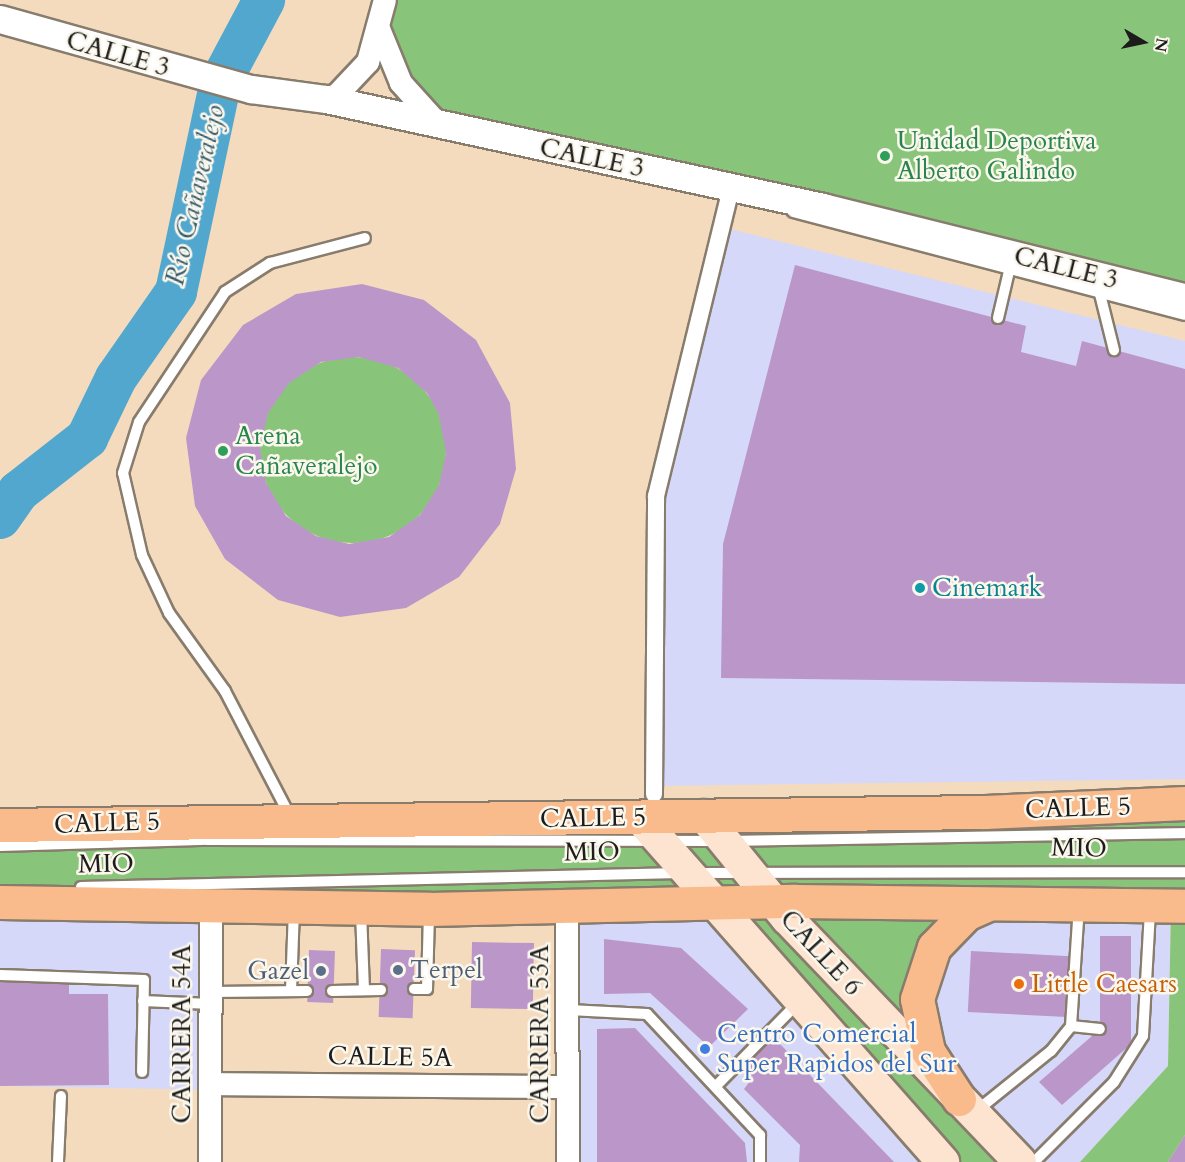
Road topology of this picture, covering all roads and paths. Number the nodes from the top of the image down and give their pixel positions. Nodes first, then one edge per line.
1 (385, 0) edge
2 (0, 19) edge
3 (379, 29) junction
4 (326, 99) junction
5 (439, 125) junction
6 (731, 188) junction
7 (365, 238) dead end
8 (1010, 271) junction
9 (1100, 294) junction
10 (1185, 297) edge
11 (1185, 315) edge
12 (998, 318) dead end
13 (1114, 350) dead end
14 (1185, 803) edge
15 (651, 817) junction
16 (291, 819) junction
17 (0, 825) edge
18 (714, 829) junction
19 (1185, 833) edge
20 (0, 846) edge
21 (748, 872) junction
22 (1185, 872) edge
23 (687, 873) junction
24 (70, 887) dead end
25 (0, 888) edge
26 (6, 895) edge
27 (773, 901) junction
28 (712, 903) junction
29 (988, 904) junction
30 (1080, 905) junction
31 (1151, 906) junction
32 (1185, 906) edge
33 (211, 907) junction
34 (567, 907) junction
35 (294, 908) junction
36 (361, 908) junction
37 (429, 909) junction
38 (0, 975) edge
39 (414, 989) dead end
40 (364, 990) junction
41 (381, 990) dead end
42 (291, 991) junction
43 (307, 991) dead end
44 (332, 991) dead end
45 (211, 998) junction
46 (143, 1001) junction
47 (800, 1002) junction
48 (569, 1010) junction
49 (1071, 1026) junction
50 (1100, 1029) dead end
51 (142, 1072) dead end
52 (211, 1084) junction
53 (718, 1084) junction
54 (568, 1087) junction
55 (61, 1096) dead end
56 (966, 1107) junction
57 (938, 1159) edge
58 (58, 1162) edge
59 (210, 1162) edge
60 (568, 1162) edge
61 (760, 1162) edge
62 (1020, 1162) edge
63 (1034, 1162) edge

1 - 3 street
2 - 4 street, CALLE 3
3 - 4 street
3 - 5 street
4 - 5 street, CALLE 3
5 - 6 street, CALLE 3
6 - 8 lane
6 - 10 street, CALLE 3
6 - 15 street
7 - 16 lane
8 - 9 lane
8 - 12 lane
9 - 11 lane
9 - 13 lane
14 - 18 main road, CALLE 5
15 - 16 main road, CALLE 5
15 - 18 main road, CALLE 5
15 - 20 lane, MIO
15 - 23 main road, CALLE 6
16 - 17 main road, CALLE 5
18 - 19 lane, MIO
18 - 21 main road, CALLE 6
21 - 22 lane, MIO
21 - 23 lane, MIO
21 - 27 main road, CALLE 6
23 - 24 lane, MIO
23 - 28 main road, CALLE 6
25 - 26 lane
26 - 33 main road
27 - 28 main road
27 - 29 main road
27 - 56 main road, CALLE 6
28 - 34 main road
28 - 47 main road, CALLE 6
29 - 30 main road
29 - 56 main road
30 - 31 main road
30 - 49 lane
31 - 32 main road
31 - 63 lane
33 - 35 main road
33 - 45 street, CARRERA 54A
34 - 37 main road
34 - 48 street, CARRERA 53A
35 - 36 main road
35 - 42 lane
36 - 37 main road
36 - 40 lane
37 - 39 lane
38 - 46 lane
40 - 41 lane
40 - 44 lane
42 - 43 lane
42 - 45 lane
45 - 46 lane
45 - 52 street, CARRERA 54A
46 - 51 lane
47 - 53 lane
47 - 57 main road, CALLE 6
48 - 53 lane
48 - 54 street, CARRERA 53A
49 - 50 lane
49 - 56 lane
52 - 54 street, CALLE 5A
52 - 59 street, CARRERA 54A
53 - 61 lane
54 - 60 street, CARRERA 53A
55 - 58 lane
56 - 62 main road, CALLE 6

